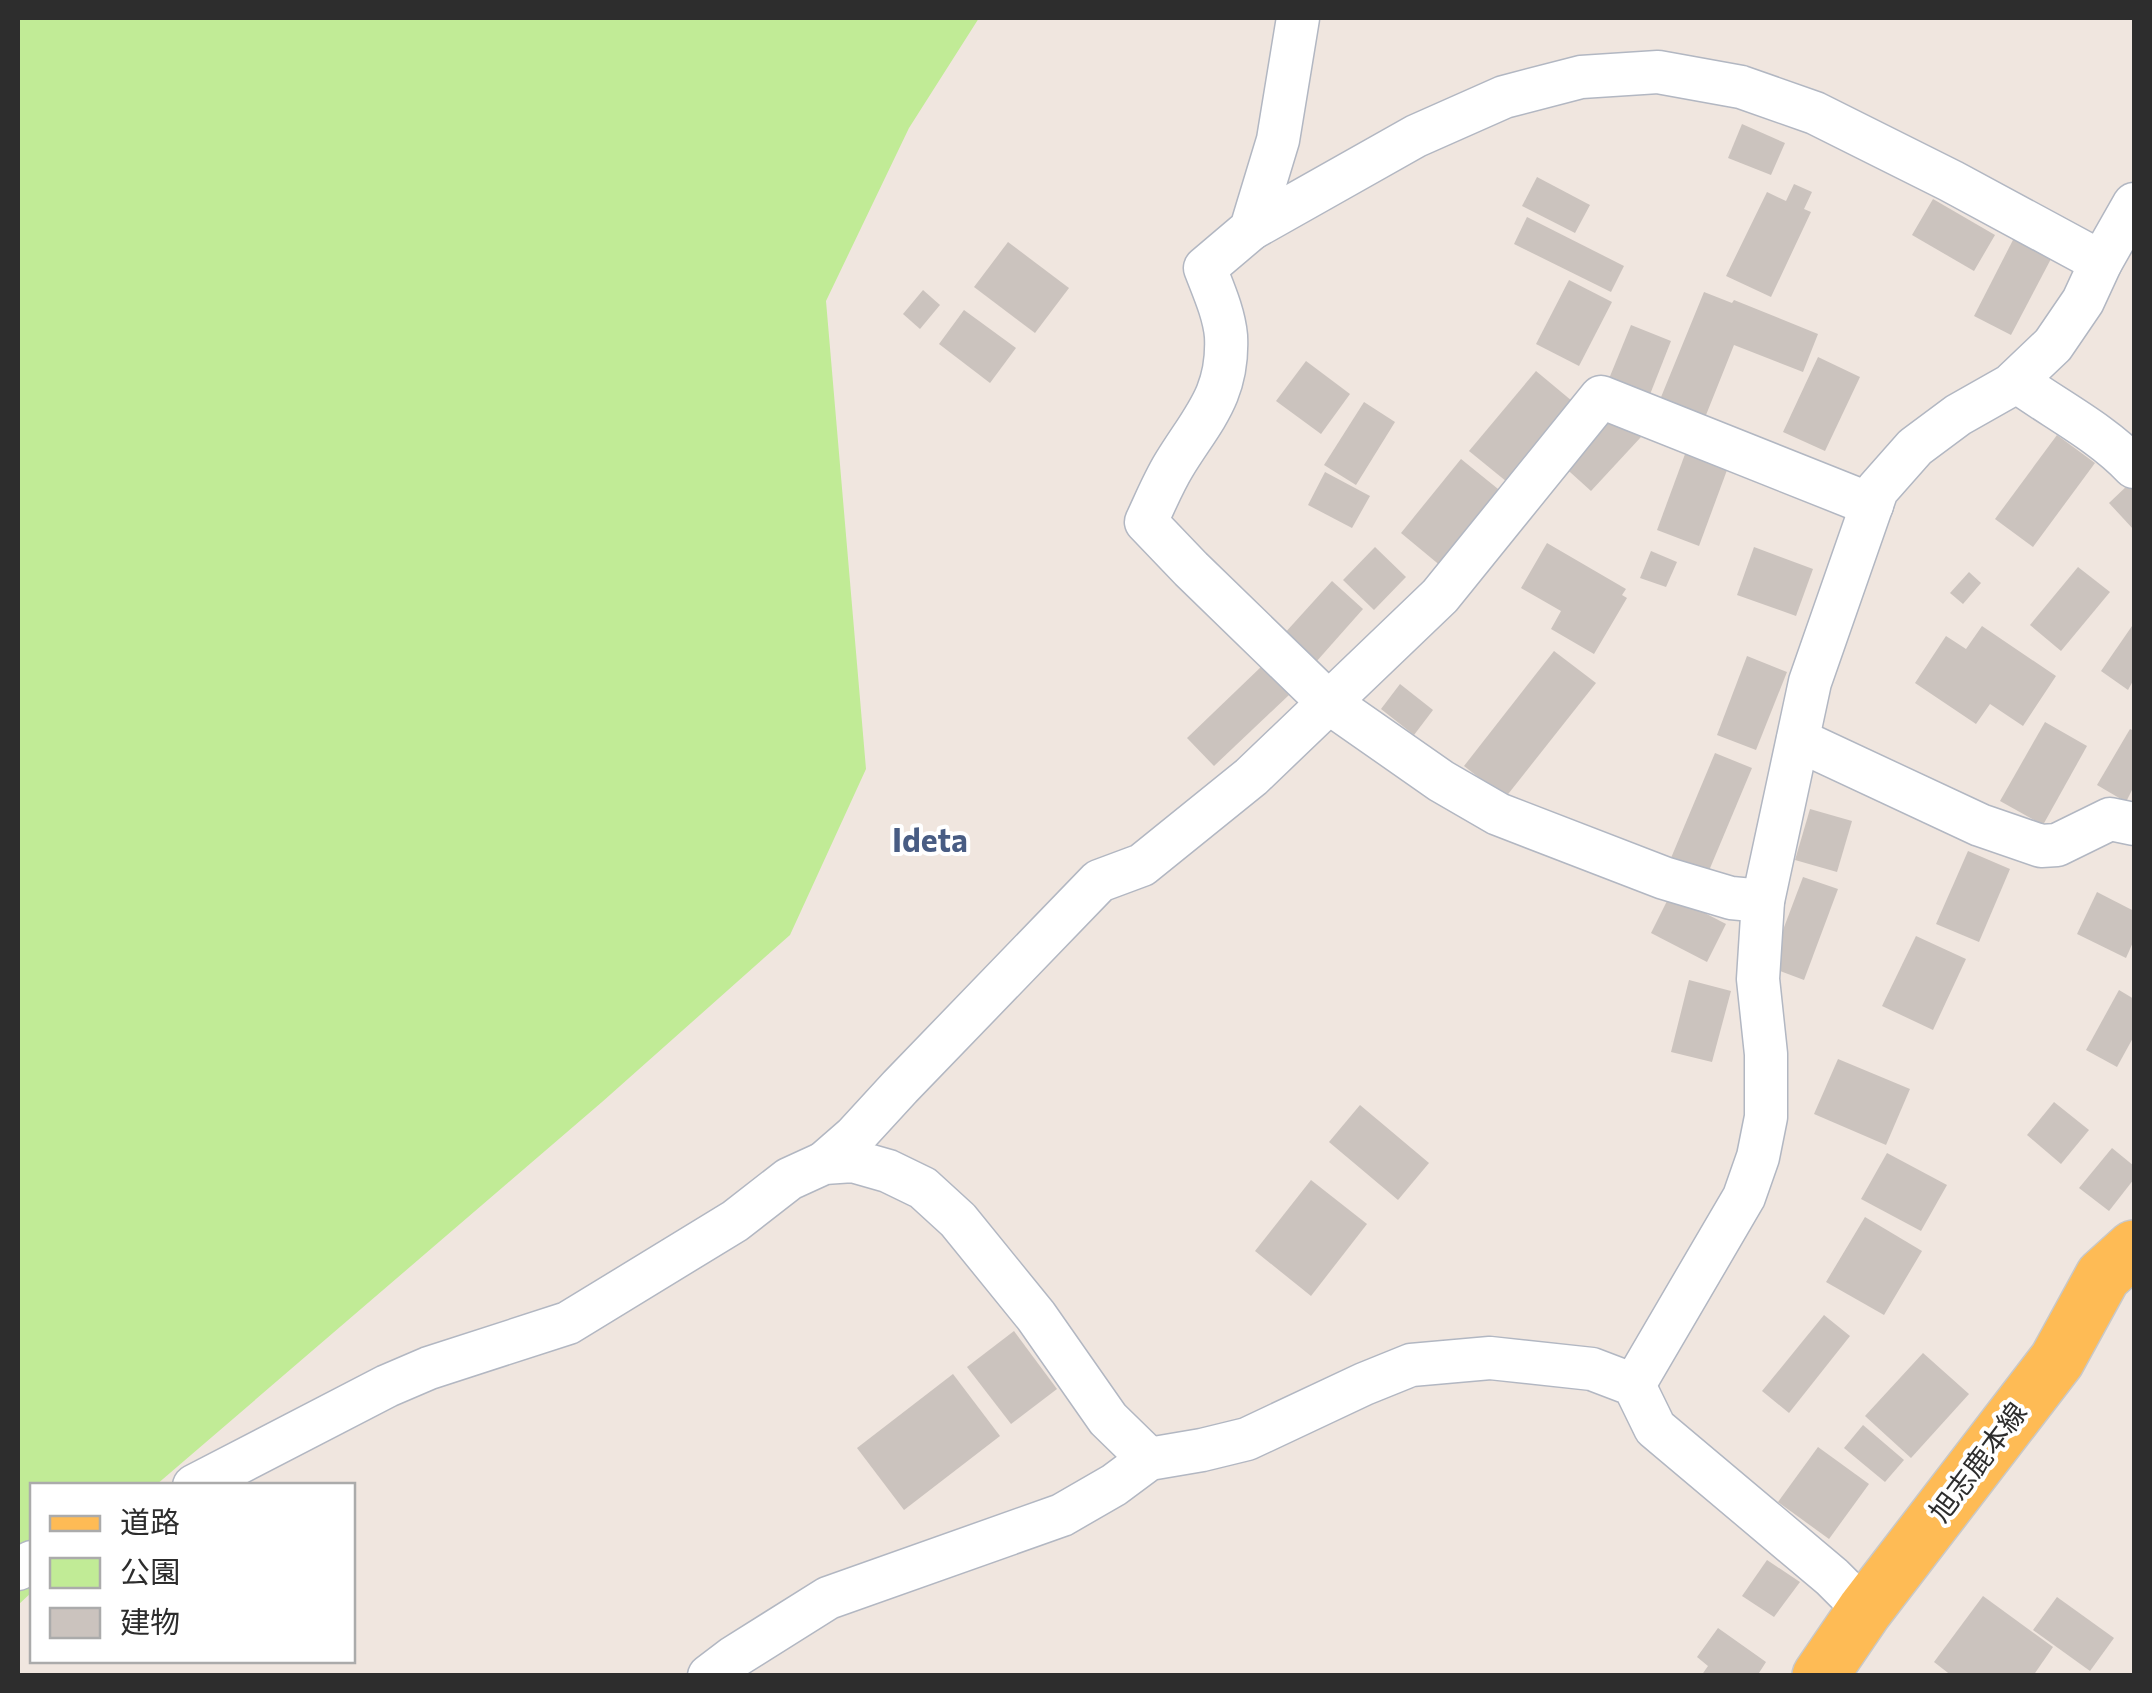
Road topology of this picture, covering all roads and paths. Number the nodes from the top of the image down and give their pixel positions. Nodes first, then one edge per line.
1 (1298, 18) edge
2 (2134, 204) edge
3 (1252, 228) junction
4 (2101, 262) junction
5 (2016, 380) junction
6 (2134, 468) edge
7 (1872, 505) junction
8 (1328, 702) junction
9 (1798, 740) junction
10 (2134, 824) edge
11 (1763, 900) junction
12 (824, 1163) junction
13 (2134, 1248) edge
14 (1634, 1385) junction
15 (1148, 1458) junction
16 (200, 1483) edge
17 (1865, 1610) junction
18 (709, 1676) edge
19 (1820, 1676) edge

1 - 3 street
2 - 4 street
3 - 4 street
3 - 8 street
4 - 5 street
5 - 6 street
5 - 7 street
7 - 8 street
7 - 9 street
8 - 11 street
8 - 12 street
9 - 10 street
9 - 11 street
11 - 14 street
12 - 15 street
12 - 16 street
13 - 17 main road, 旭志鹿本線
14 - 15 street
14 - 17 street
15 - 18 street
17 - 19 main road, 旭志鹿本線

